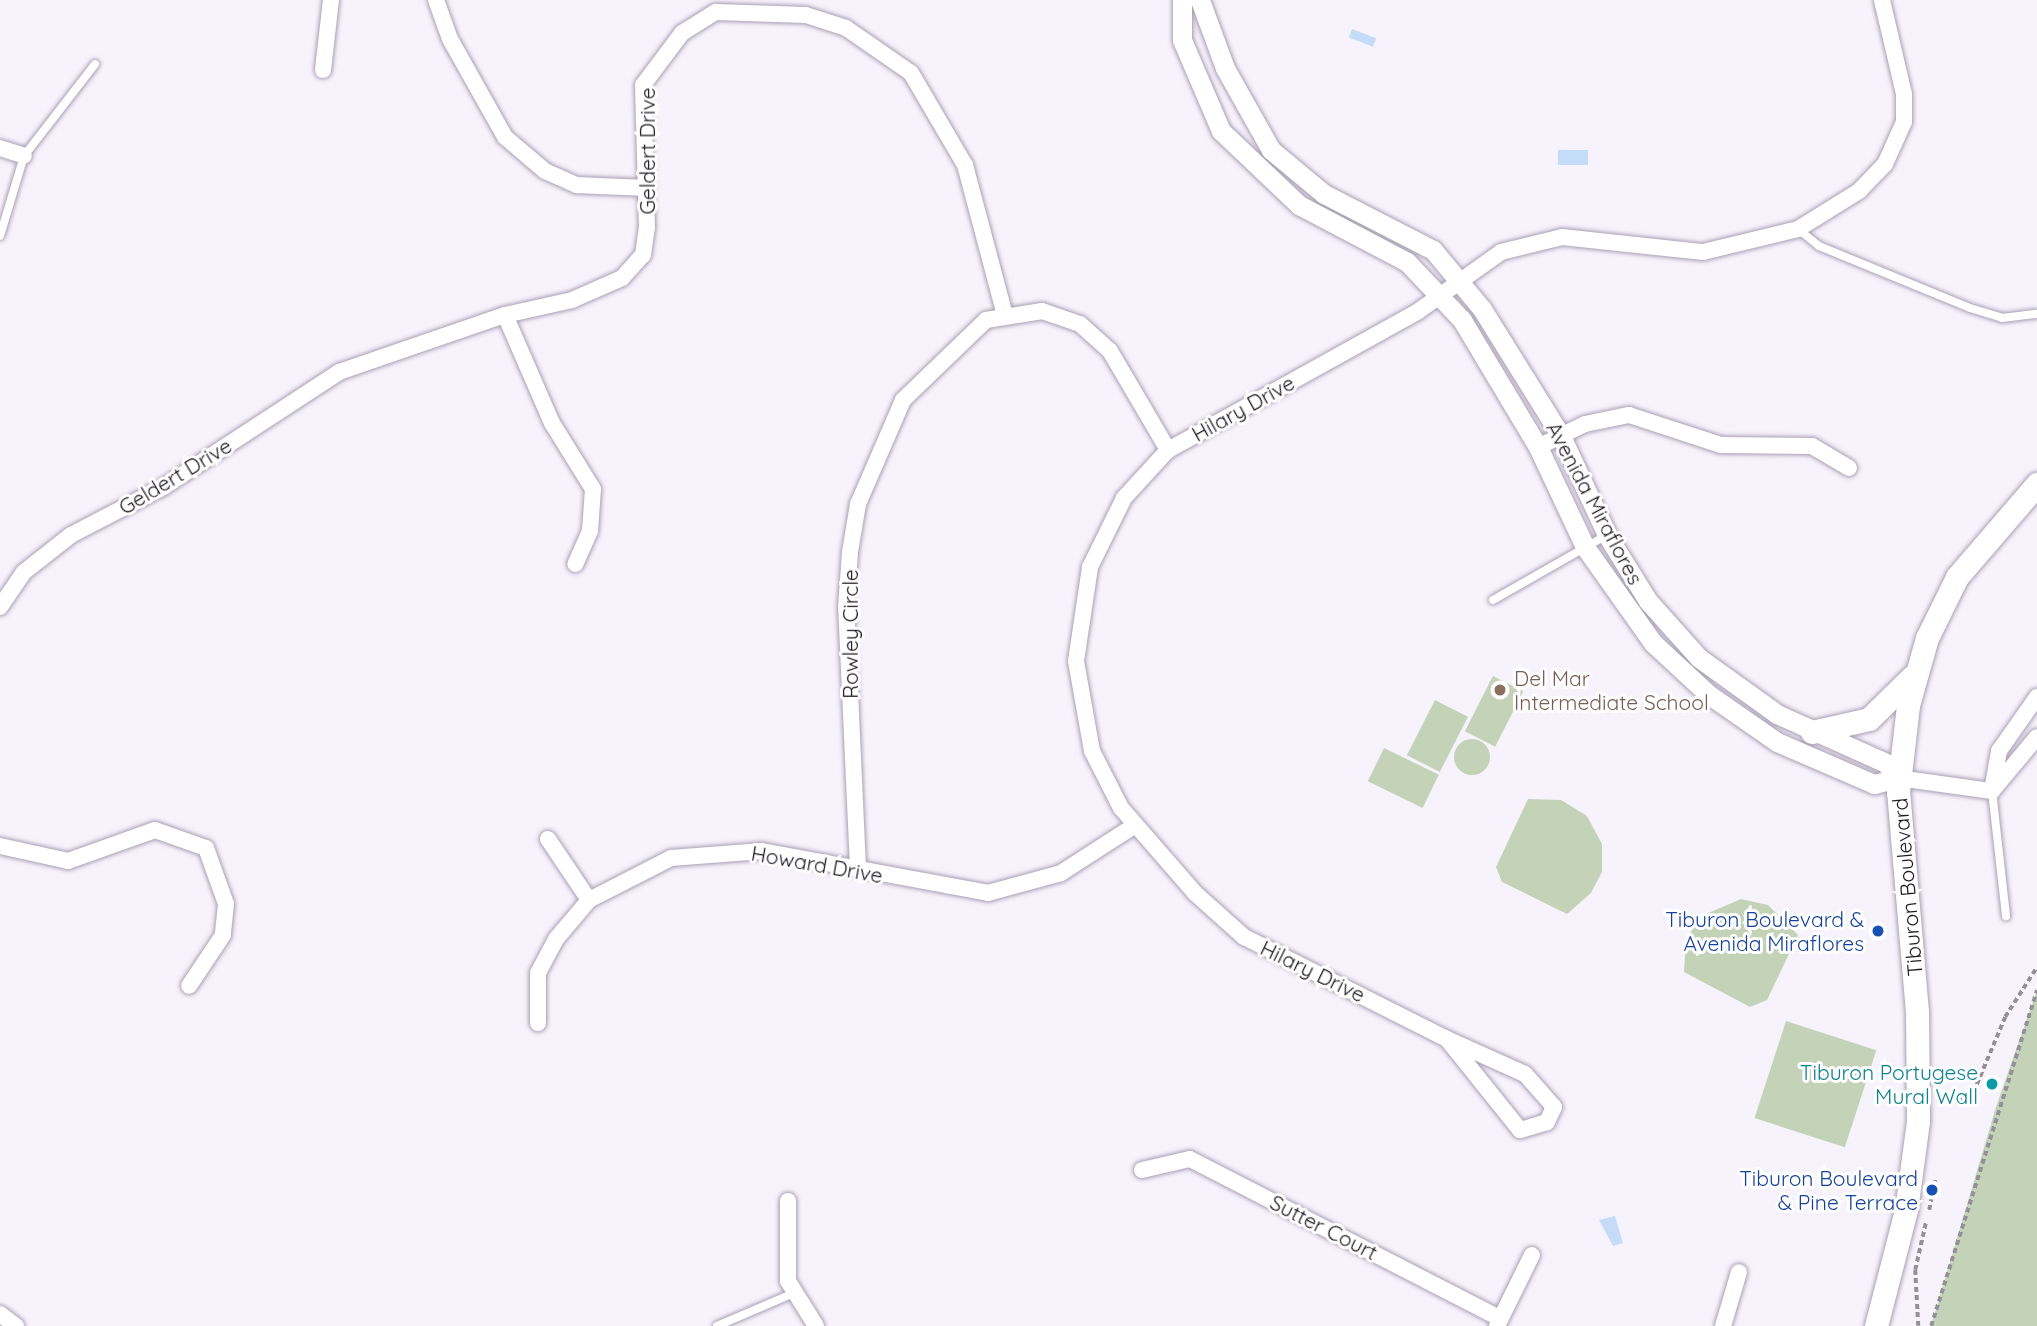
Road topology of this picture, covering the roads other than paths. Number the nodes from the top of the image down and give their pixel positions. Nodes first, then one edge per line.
1 (331, 0) edge
2 (436, 0) edge
3 (1182, 0) edge
4 (1200, 0) edge
5 (1882, 0) edge
6 (725, 6) edge
7 (95, 64) dead end
8 (323, 70) dead end
9 (0, 148) edge
10 (24, 156) junction
11 (645, 188) junction
12 (1798, 229) junction
13 (0, 236) edge
14 (1458, 281) junction
15 (1439, 295) junction
16 (1004, 312) junction
17 (2037, 314) edge
18 (505, 315) junction
19 (1561, 436) junction
20 (1538, 447) junction
21 (1168, 450) junction
22 (1849, 468) dead end
23 (2037, 484) edge
24 (1607, 535) junction
25 (1585, 547) junction
26 (575, 564) dead end
27 (1493, 600) dead end
28 (0, 607) edge
29 (1916, 672) junction
30 (2037, 697) edge
31 (1812, 732) junction
32 (2037, 737) edge
33 (1898, 778) junction
34 (1992, 791) junction
35 (1134, 826) junction
36 (548, 839) dead end
37 (0, 846) edge
38 (858, 868) junction
39 (589, 900) junction
40 (2006, 916) dead end
41 (189, 986) dead end
42 (538, 1023) dead end
43 (1447, 1039) junction
44 (1142, 1170) dead end
45 (788, 1201) dead end
46 (1532, 1255) dead end
47 (1739, 1272) dead end
48 (794, 1293) junction
49 (0, 1314) edge
50 (1499, 1322) edge
51 (16, 1326) edge
52 (717, 1326) edge
53 (816, 1326) edge
54 (1723, 1326) edge
55 (1876, 1326) edge

1 - 8 street
2 - 11 street
3 - 15 street, Avenida Miraflores
4 - 14 street, Avenida Miraflores
5 - 12 street, Hilary Drive
6 - 11 street, Geldert Drive
6 - 16 street, Geldert Drive
7 - 10 lane
9 - 10 street
10 - 13 lane
11 - 18 street, Geldert Drive
12 - 14 street, Hilary Drive
12 - 17 lane
14 - 15 street, Hilary Drive
14 - 19 street, Avenida Miraflores
15 - 20 street, Avenida Miraflores
15 - 21 street, Hilary Drive
16 - 21 street
16 - 38 street, Rowley Circle
18 - 26 street
18 - 28 street, Geldert Drive
19 - 20 street
19 - 22 street
19 - 24 street, Avenida Miraflores
20 - 25 street, Avenida Miraflores
21 - 35 street, Hilary Drive
23 - 29 main road, Tiburon Boulevard
24 - 25 lane
24 - 31 street, Avenida Miraflores
25 - 27 lane
25 - 33 street, Avenida Miraflores
29 - 31 main road
29 - 33 main road, Tiburon Boulevard
30 - 34 street
31 - 33 street, Avenida Miraflores
32 - 34 street
33 - 34 street
33 - 55 main road, Tiburon Boulevard
34 - 40 lane
35 - 38 street, Howard Drive
35 - 43 street, Hilary Drive
36 - 39 street
37 - 41 street
38 - 39 street, Howard Drive
39 - 42 street, Howard Drive
43 - 43 street, Hilary Drive
44 - 50 street, Sutter Court
45 - 48 street
46 - 50 street
47 - 54 street
48 - 52 lane
48 - 53 street
49 - 51 street

